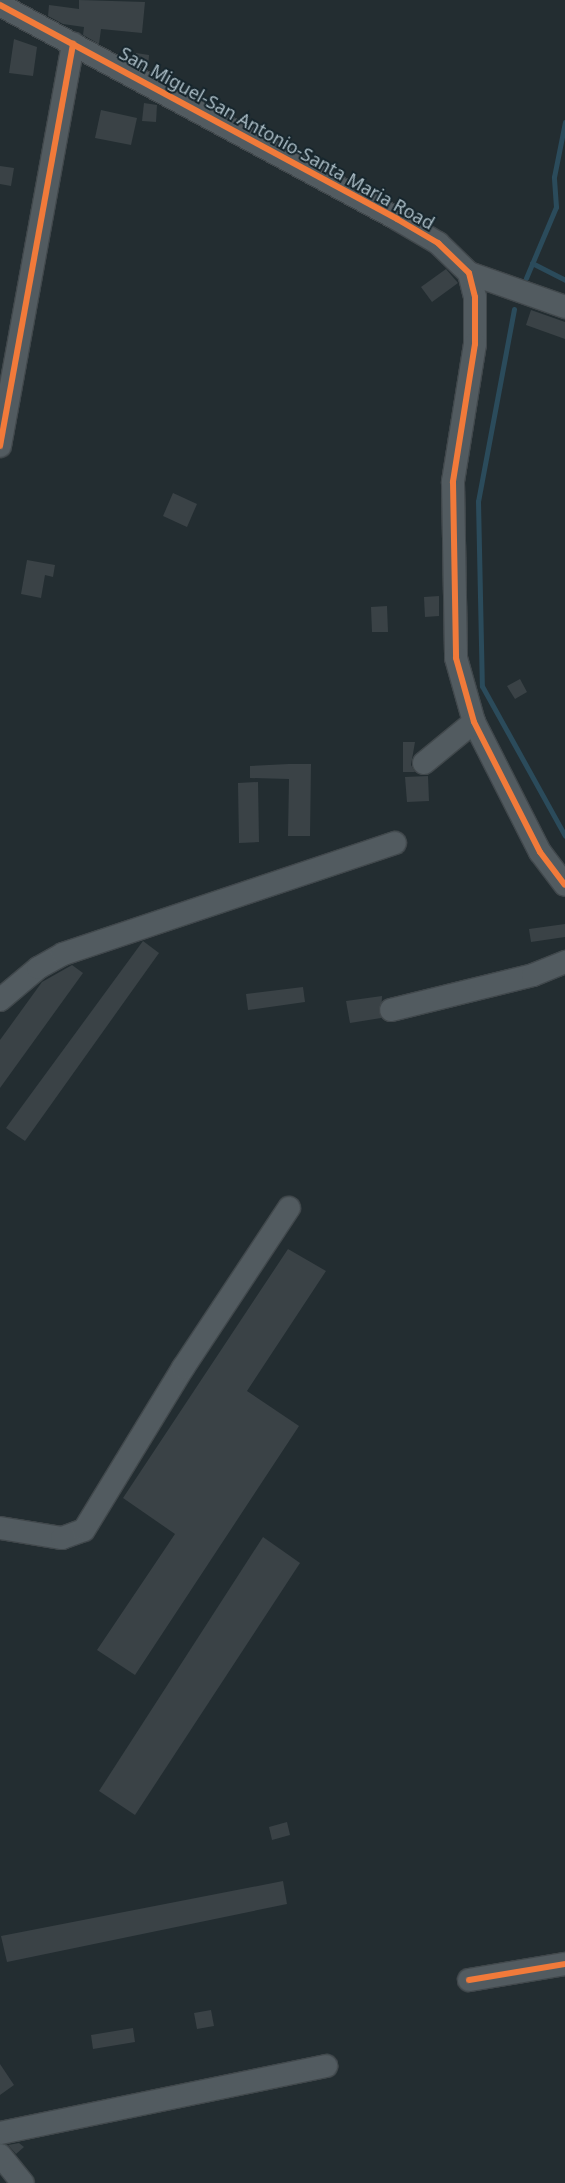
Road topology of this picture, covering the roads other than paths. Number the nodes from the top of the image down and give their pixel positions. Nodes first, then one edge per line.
1 (0, 5) edge
2 (72, 44) junction
3 (469, 273) junction
4 (565, 307) edge
5 (0, 446) edge
6 (474, 722) junction
7 (424, 763) dead end
8 (395, 843) dead end
9 (565, 885) edge
10 (565, 962) edge
11 (0, 1000) edge
12 (391, 1010) dead end
13 (289, 1208) dead end
14 (0, 1528) edge
15 (565, 1964) edge
16 (469, 1980) dead end
17 (326, 2066) dead end
18 (0, 2134) edge
19 (0, 2155) edge
20 (23, 2183) edge

1 - 2 street, San Miguel-San Antonio-Santa Maria Road
2 - 3 street, San Miguel-San Antonio-Santa Maria Road
2 - 5 street
3 - 4 street
3 - 6 street
6 - 7 street
6 - 9 street
8 - 11 street
10 - 12 street
13 - 14 street
15 - 16 street
17 - 18 street
19 - 20 street

